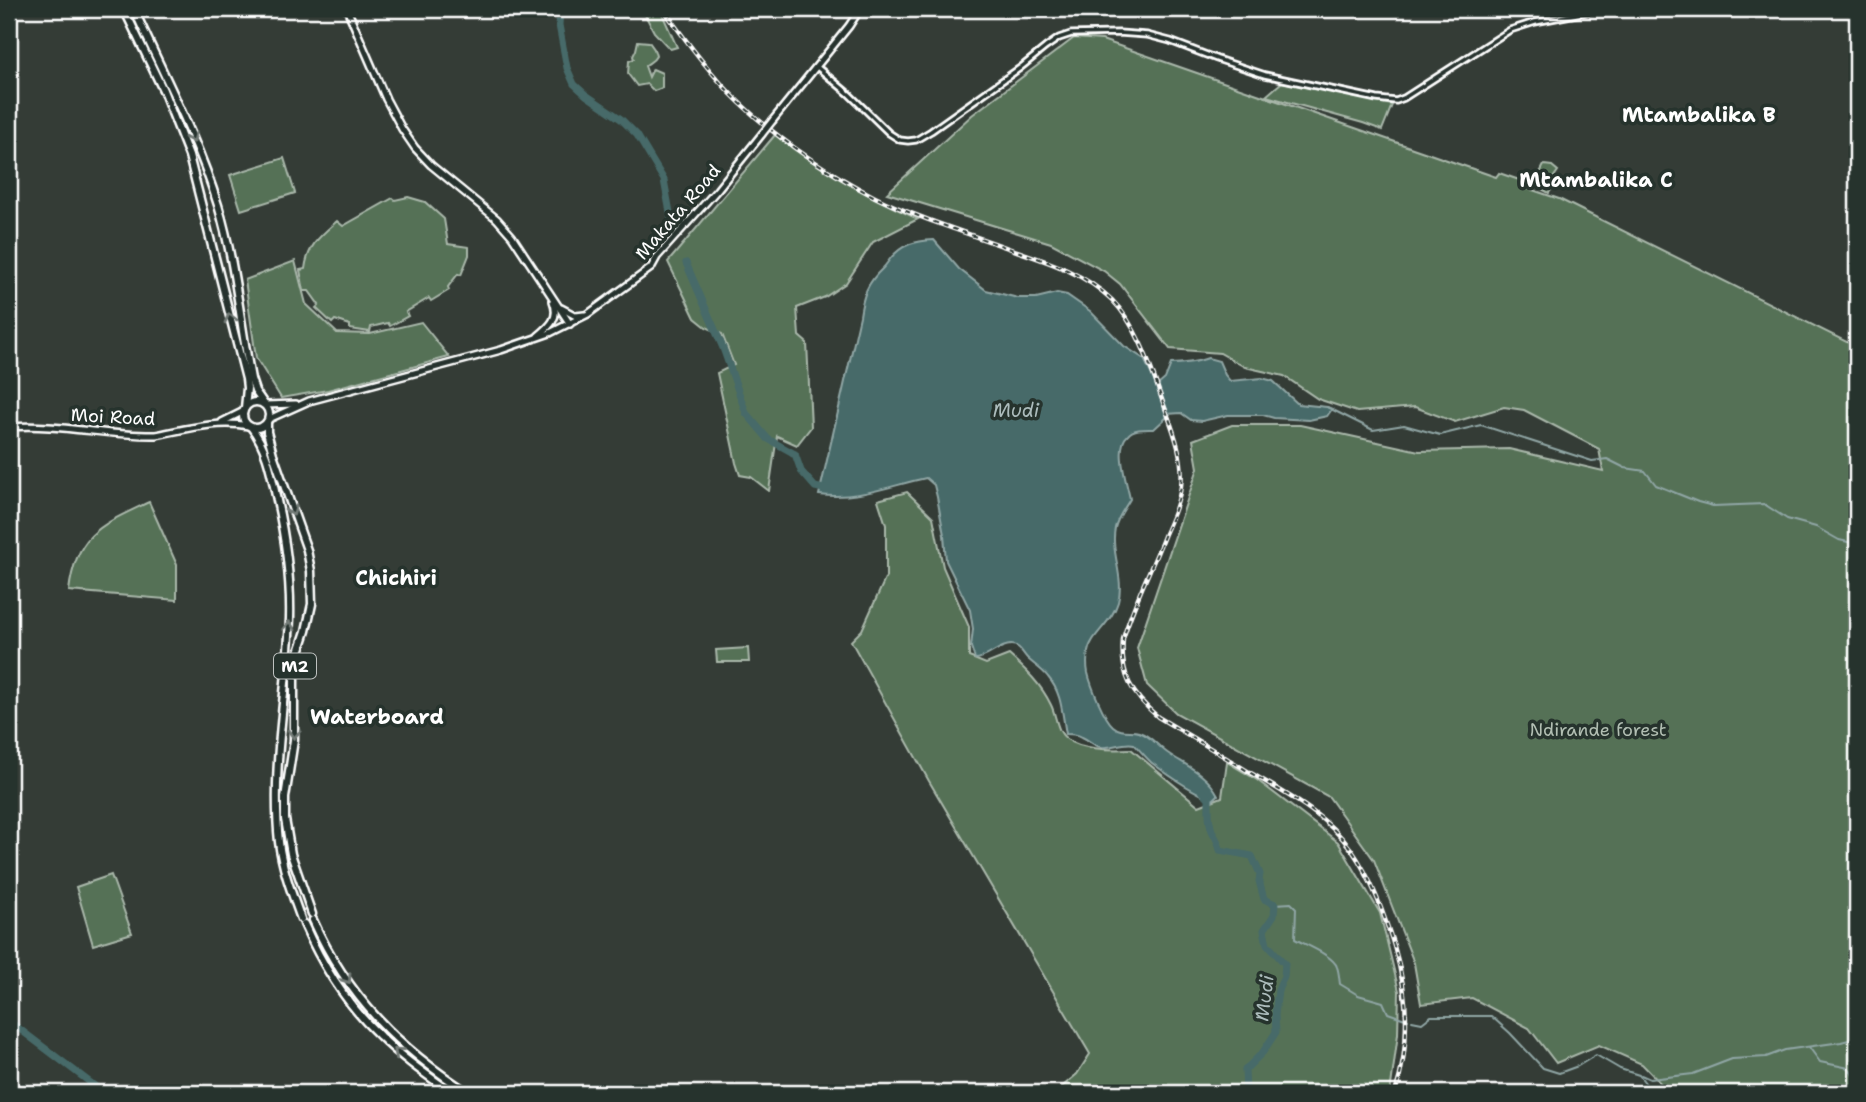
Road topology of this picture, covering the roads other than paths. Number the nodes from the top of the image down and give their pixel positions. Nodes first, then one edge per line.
1 (124, 9) edge
2 (134, 9) edge
3 (346, 9) edge
4 (860, 9) edge
5 (1602, 9) edge
6 (817, 67) junction
7 (203, 208) junction
8 (219, 209) junction
9 (551, 296) junction
10 (558, 306) junction
11 (588, 314) junction
12 (569, 324) junction
13 (536, 338) junction
14 (299, 404) junction
15 (265, 405) junction
16 (244, 410) junction
17 (268, 421) junction
18 (216, 424) junction
19 (250, 426) junction
20 (9, 427) edge
21 (452, 1093) edge
22 (469, 1093) edge

1 - 7 highway, M2
2 -> 8 highway, M2
3 - 9 main road
4 - 6 main road, Makata Road
5 - 6 street
6 - 11 main road, Makata Road, bridge
7 - 8 highway
16 -> 7 highway, M2
8 - 15 highway, M2
9 - 10 main road
9 - 13 main road
10 - 11 main road
10 - 12 main road
11 - 12 main road, Makata Road
12 - 13 main road, Makata Road
13 - 14 main road, Makata Road
14 - 15 main road, Makata Road
14 - 17 main road, Makata Road
15 - 16 highway
15 - 17 highway, M2
16 - 18 main road
16 - 19 highway, M2
17 - 19 highway
17 -> 22 highway, M2
18 - 19 main road
18 - 20 main road, Moi Road
21 -> 19 highway, M2

